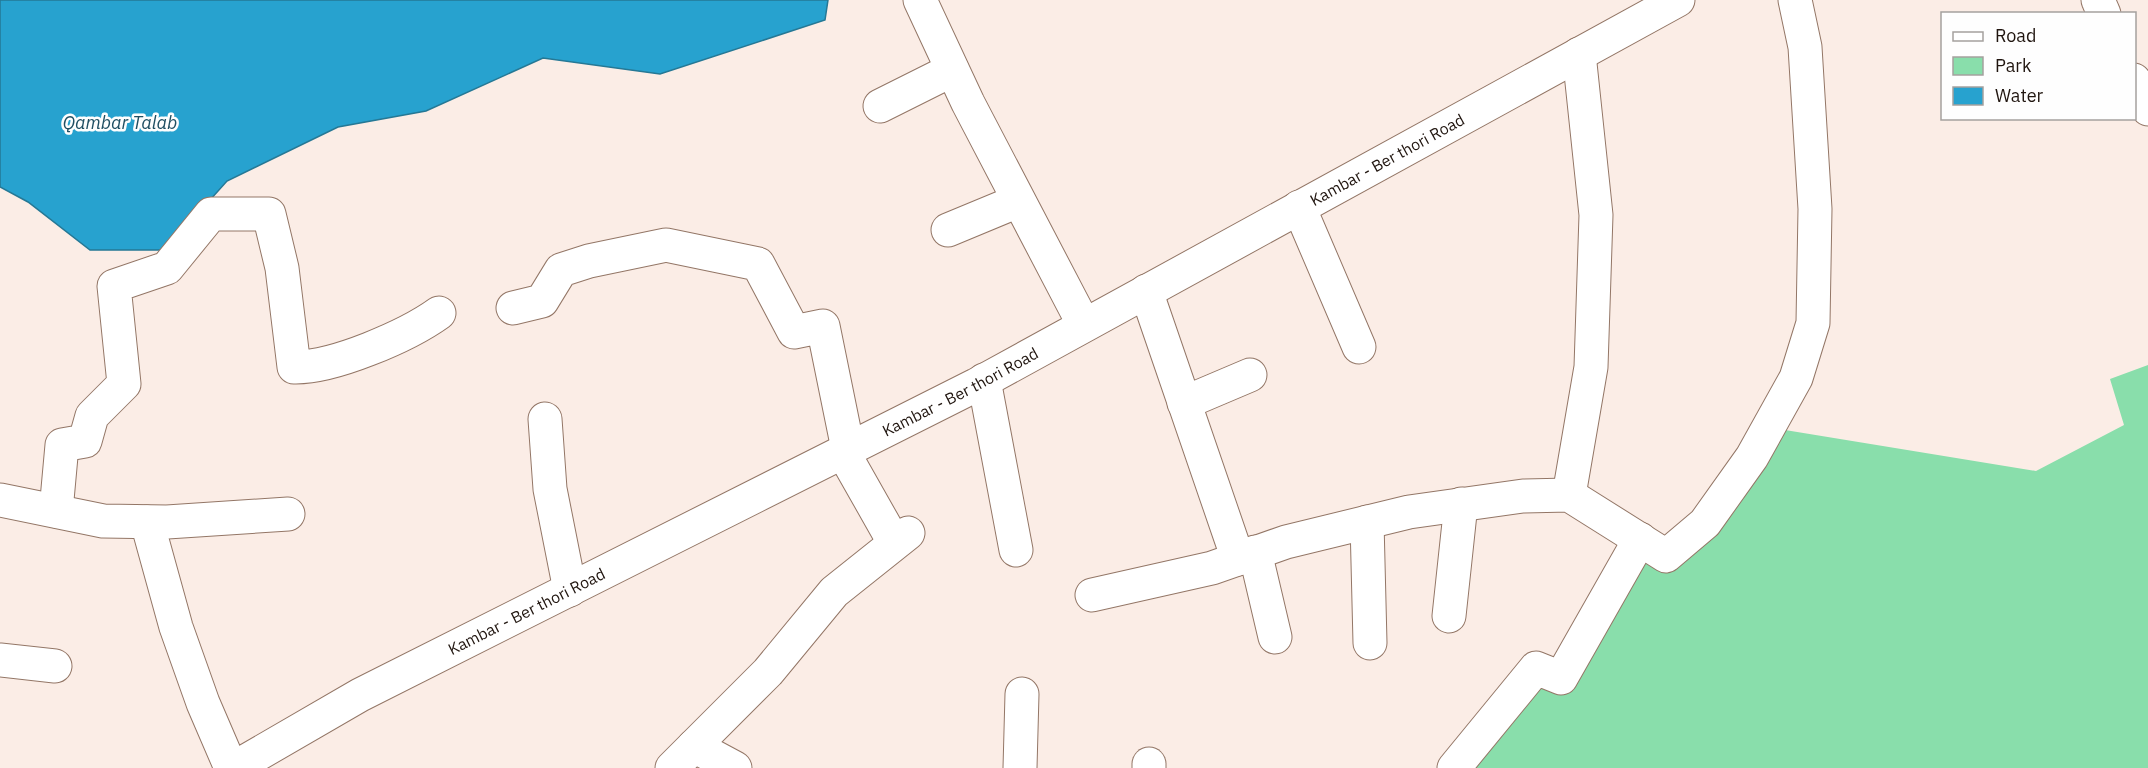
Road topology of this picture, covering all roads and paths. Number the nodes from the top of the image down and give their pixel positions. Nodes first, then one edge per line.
1 (920, 0) edge
2 (1678, 0) edge
3 (1795, 0) edge
4 (1579, 54) junction
5 (952, 70) junction
6 (2136, 84) edge
7 (880, 106) dead end
8 (2148, 109) edge
9 (1018, 201) junction
10 (1299, 207) junction
11 (948, 230) dead end
12 (1146, 291) junction
13 (513, 308) dead end
14 (439, 313) dead end
15 (1084, 326) junction
16 (1359, 347) dead end
17 (1250, 375) dead end
18 (984, 380) junction
19 (1184, 403) junction
20 (545, 419) dead end
21 (845, 451) junction
22 (1569, 495) junction
23 (0, 500) edge
24 (1461, 504) junction
25 (56, 512) junction
26 (288, 514) dead end
27 (147, 522) junction
28 (1367, 522) junction
29 (1640, 539) junction
30 (1016, 550) dead end
31 (1246, 555) junction
32 (570, 590) junction
33 (1092, 595) dead end
34 (1449, 616) dead end
35 (1275, 637) dead end
36 (1370, 643) dead end
37 (0, 660) edge
38 (55, 666) dead end
39 (1022, 694) dead end
40 (683, 757) edge
41 (233, 768) edge
42 (735, 768) edge
43 (1020, 768) edge
44 (1454, 768) edge

1 - 5 street
2 - 4 street, Kambar - Ber thori Road
3 - 29 street
4 - 10 street, Kambar - Ber thori Road
4 - 22 street
5 - 7 street
5 - 9 street
6 - 8 street
9 - 11 street
9 - 15 street
10 - 12 street, Kambar - Ber thori Road
10 - 16 street
12 - 15 street, Kambar - Ber thori Road
12 - 19 street
13 - 21 street
14 - 25 street
15 - 18 street, Kambar - Ber thori Road
17 - 19 street
18 - 21 street, Kambar - Ber thori Road
18 - 30 street
19 - 31 street
20 - 32 street
21 - 32 street, Kambar - Ber thori Road
21 - 40 street
22 - 24 street
22 - 29 street
23 - 25 street
24 - 28 street
24 - 34 street
25 - 27 street
26 - 27 street
27 - 41 street
28 - 31 street
28 - 36 street
29 - 44 street
31 - 33 street
31 - 35 street
32 - 41 street, Kambar - Ber thori Road
37 - 38 street
39 - 43 street
40 - 42 street

